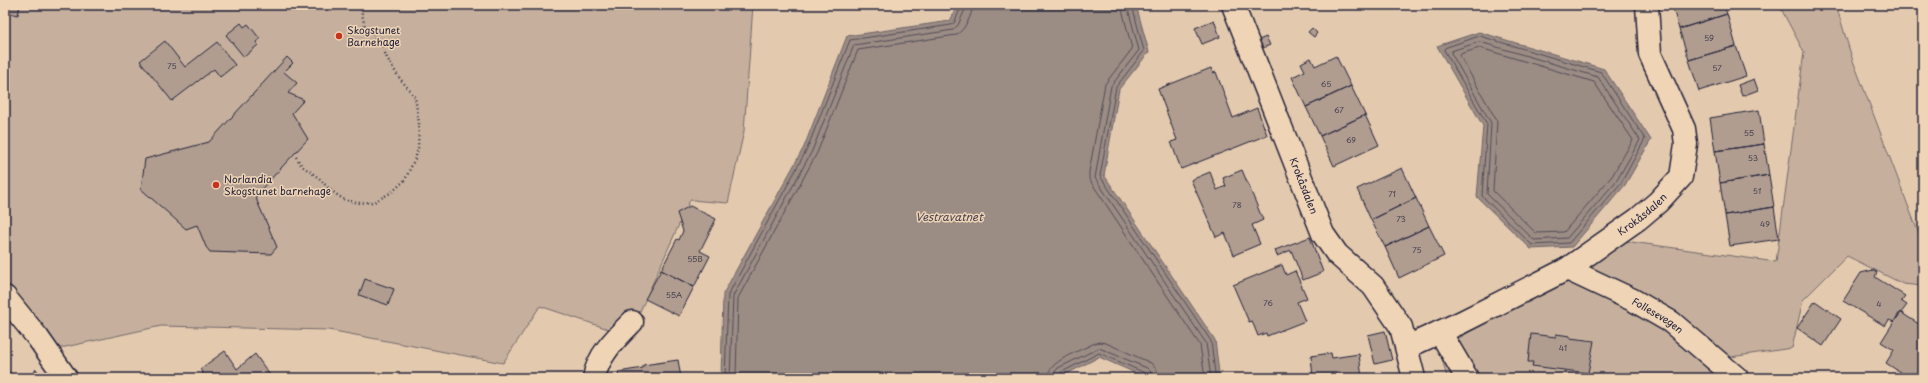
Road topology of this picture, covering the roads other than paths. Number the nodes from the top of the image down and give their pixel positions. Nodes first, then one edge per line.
1 (1233, 5) edge
2 (1647, 5) edge
3 (1567, 269) junction
4 (5, 297) edge
5 (632, 322) dead end
6 (1440, 332) junction
7 (1407, 347) junction
8 (66, 378) edge
9 (594, 378) edge
10 (1414, 378) edge
11 (1467, 378) edge
12 (1737, 378) edge

1 - 7 street, Krokåsdalen
2 - 3 street, Krokåsdalen
3 - 6 street, Krokåsdalen
3 - 12 street, Follesevegen
4 - 8 street
5 - 9 street
6 - 7 street, Krokåsdalen
6 - 11 street
7 - 10 street, Krokåsdalen

